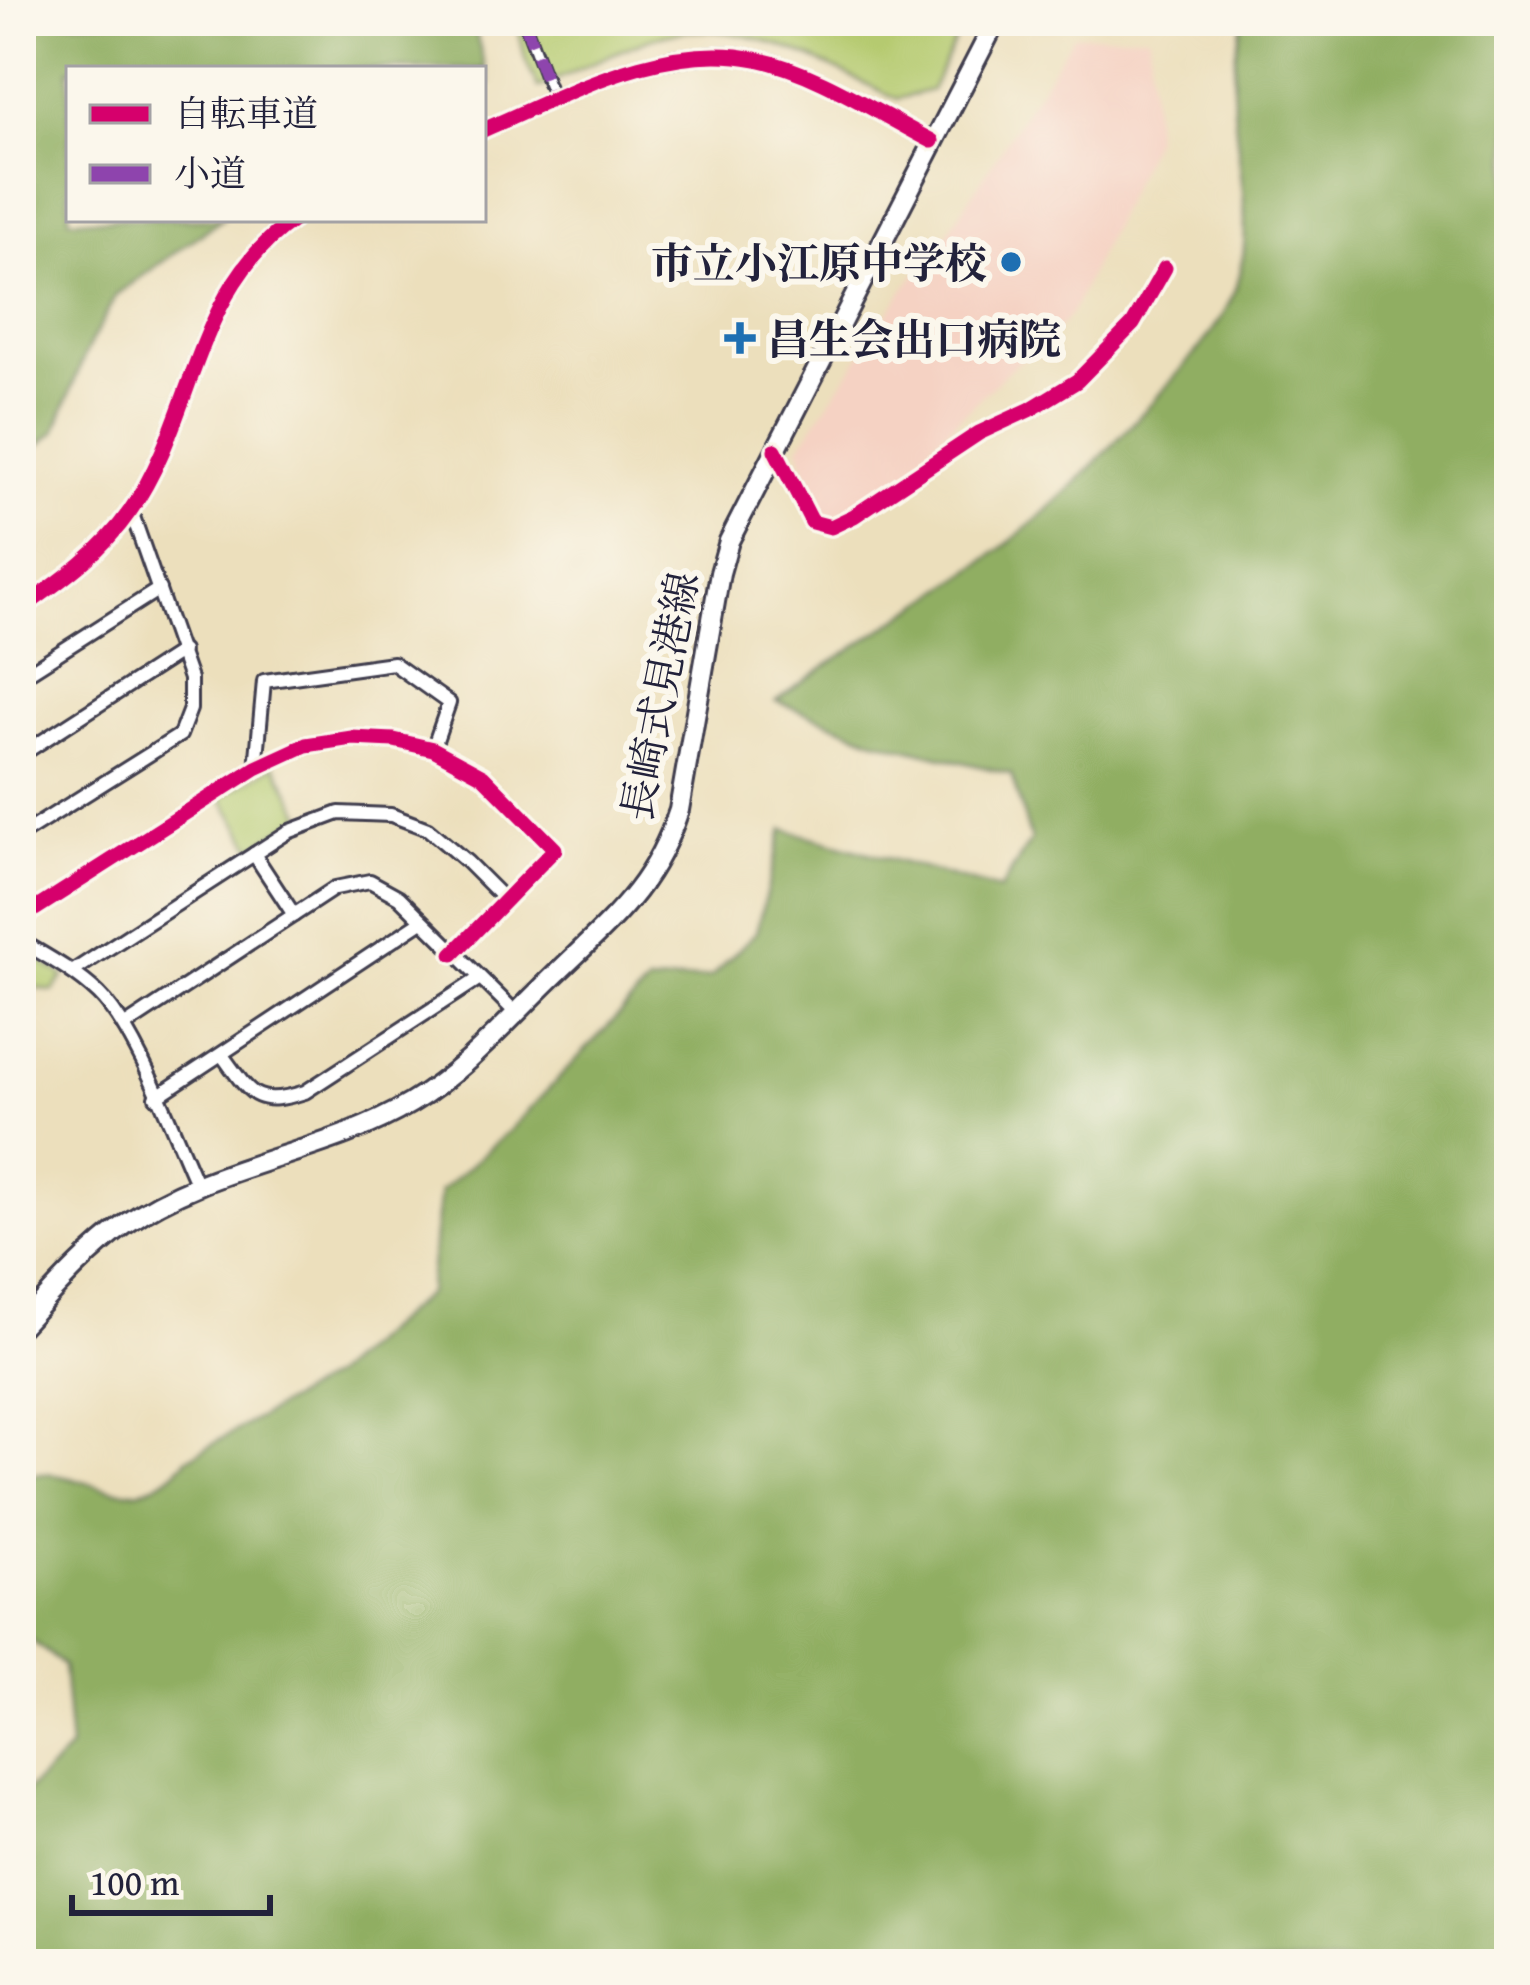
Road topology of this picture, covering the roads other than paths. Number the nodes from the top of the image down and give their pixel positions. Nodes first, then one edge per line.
1 (524, 21) edge
2 (996, 21) edge
3 (554, 100) junction
4 (486, 129) edge
5 (932, 141) junction
6 (291, 222) edge
7 (1166, 268) dead end
8 (775, 450) junction
9 (130, 511) junction
10 (159, 589) junction
11 (21, 609) edge
12 (182, 651) junction
13 (21, 677) edge
14 (433, 749) junction
15 (21, 755) edge
16 (256, 768) junction
17 (21, 835) edge
18 (254, 854) junction
19 (505, 900) junction
20 (294, 915) junction
21 (21, 919) edge
22 (422, 921) junction
23 (21, 941) edge
24 (453, 953) junction
25 (72, 972) junction
26 (480, 979) junction
27 (515, 1012) junction
28 (124, 1025) junction
29 (222, 1055) junction
30 (156, 1096) junction
31 (198, 1187) junction
32 (21, 1326) edge

1 - 3 street
2 - 5 main road, 長崎式見港線
3 - 4 street
3 - 5 street
5 - 8 main road, 長崎式見港線
6 - 9 street
7 - 8 street
8 - 27 main road, 長崎式見港線
9 - 10 street
9 - 11 street
10 - 12 street
10 - 13 street
12 - 15 street
12 - 17 street
14 - 16 street
14 - 16 street
14 - 19 street
16 - 21 street
18 - 19 street
18 - 20 street
18 - 25 street
19 - 24 street
20 - 22 street
20 - 28 street
22 - 24 street
22 - 29 street
23 - 25 street
24 - 26 street
25 - 28 street
26 - 27 street
26 - 29 street
27 - 31 main road, 長崎式見港線
28 - 30 street
29 - 30 street
30 - 31 street
31 - 32 main road, 長崎式見港線

